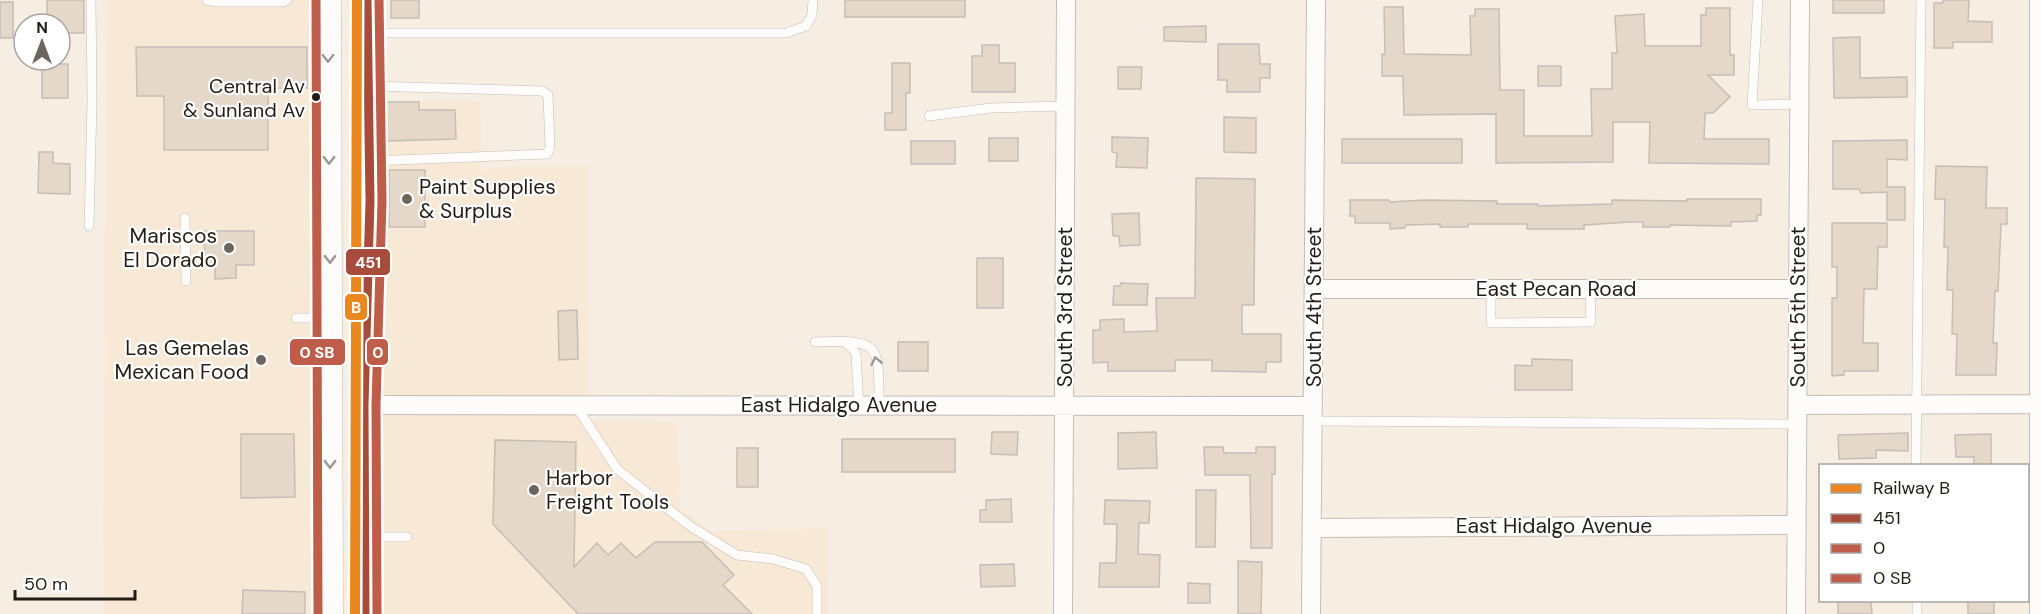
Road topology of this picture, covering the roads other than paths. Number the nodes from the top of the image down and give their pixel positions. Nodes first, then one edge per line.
1 (91, 0) edge
2 (207, 0) edge
3 (287, 0) edge
4 (328, 0) edge
5 (367, 0) edge
6 (813, 0) edge
7 (1066, 0) edge
8 (1316, 0) edge
9 (1758, 0) edge
10 (1800, 0) edge
11 (1921, 0) edge
12 (2039, 0) edge
13 (367, 33) junction
14 (369, 86) junction
15 (1799, 104) junction
16 (1065, 106) junction
17 (929, 116) dead end
18 (368, 161) junction
19 (185, 218) dead end
20 (88, 226) dead end
21 (186, 281) dead end
22 (1314, 289) junction
23 (1491, 289) junction
24 (1590, 289) junction
25 (1798, 289) junction
26 (296, 318) dead end
27 (330, 318) junction
28 (843, 341) junction
29 (815, 342) dead end
30 (1916, 404) junction
31 (2040, 404) edge
32 (364, 405) junction
33 (576, 405) junction
34 (859, 405) junction
35 (879, 405) junction
36 (1064, 405) junction
37 (1798, 405) junction
38 (1313, 413) junction
39 (1798, 424) junction
40 (1916, 464) edge
41 (1796, 525) junction
42 (1312, 528) junction
43 (365, 537) junction
44 (407, 537) dead end
45 (330, 614) edge
46 (365, 614) edge
47 (817, 614) edge
48 (1063, 614) edge
49 (1311, 614) edge
50 (1796, 614) edge
51 (2039, 614) edge

1 - 20 lane
2 - 3 lane
4 -> 27 main road
5 - 13 main road
6 - 13 lane
7 - 16 street, South 3rd Street
8 - 22 street, South 4th Street
9 - 15 lane
10 - 15 street, South 5th Street
11 - 30 lane
12 - 31 street
13 - 14 main road
14 - 18 main road
14 - 18 lane
15 - 25 street, South 5th Street
16 - 17 lane
16 - 36 street, South 3rd Street
18 - 32 main road
19 - 21 lane
22 - 23 street, East Pecan Road
22 - 38 street, South 4th Street
23 - 24 street, East Pecan Road
23 - 24 lane
24 - 25 street, East Pecan Road
25 - 37 street, South 5th Street
26 - 27 lane
27 -> 45 main road
28 - 29 lane
28 - 34 lane
35 -> 28 lane
30 - 31 street
30 - 37 street
30 - 40 lane
31 - 51 street
32 - 33 street, East Hidalgo Avenue
32 - 43 main road
33 - 34 street, East Hidalgo Avenue
33 - 47 lane
34 - 35 street, East Hidalgo Avenue
35 - 36 street, East Hidalgo Avenue
36 - 38 street, East Hidalgo Avenue
36 - 48 street, South 3rd Street
37 - 39 street, South 5th Street
38 - 39 lane
38 - 42 street, South 4th Street
39 - 41 street, South 5th Street
41 - 42 street, East Hidalgo Avenue
41 - 50 street, South 5th Street
42 - 49 street, South 4th Street
43 - 44 lane
43 - 46 main road

